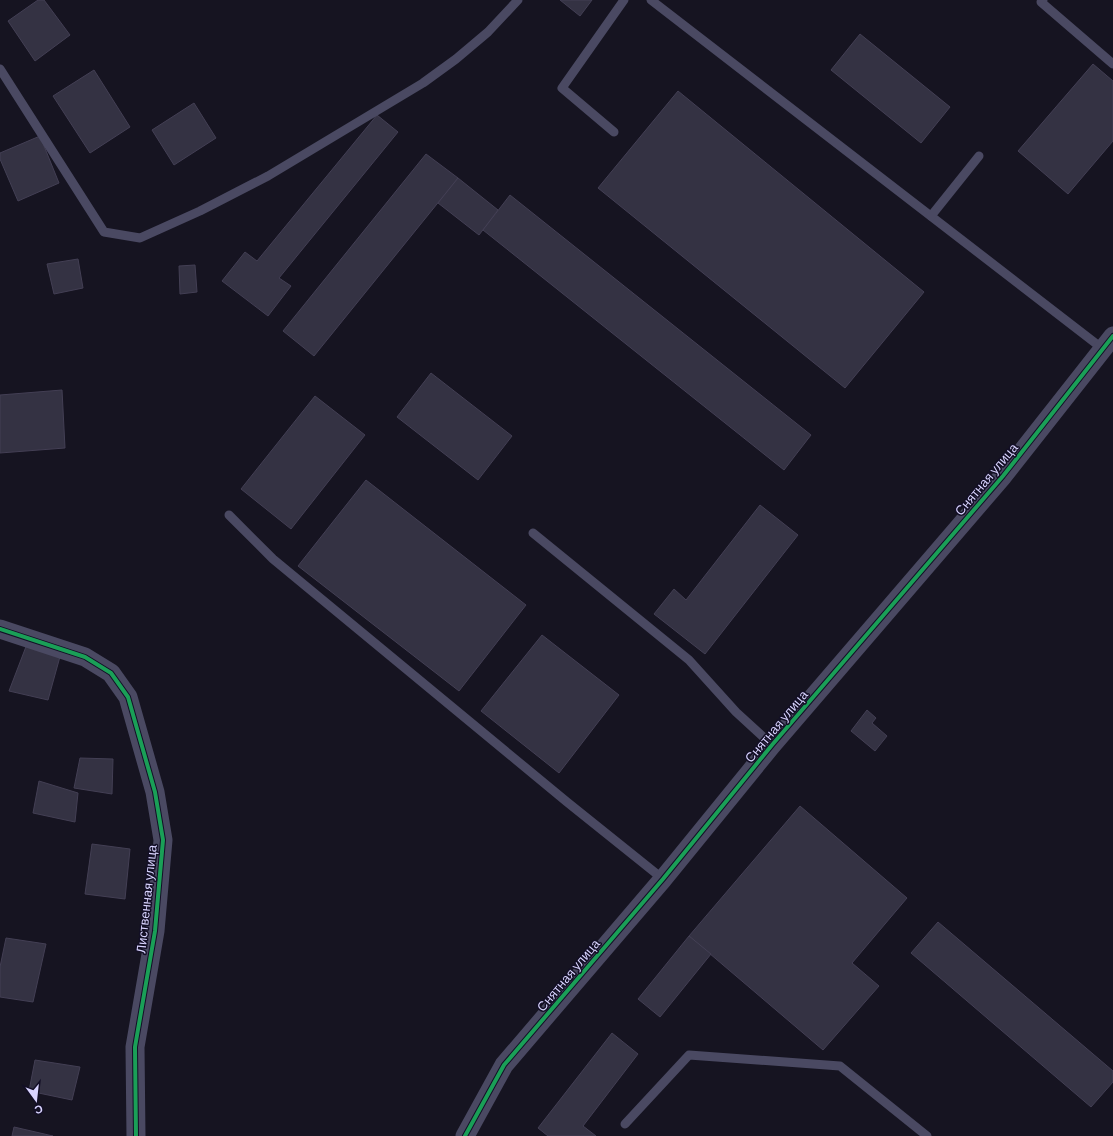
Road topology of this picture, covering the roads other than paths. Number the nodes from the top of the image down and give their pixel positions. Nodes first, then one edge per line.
1 (518, 0) edge
2 (624, 0) edge
3 (651, 0) edge
4 (1043, 0) edge
5 (1113, 64) edge
6 (0, 69) edge
7 (614, 132) dead end
8 (979, 156) dead end
9 (931, 216) junction
10 (1108, 342) edge
11 (229, 515) dead end
12 (533, 534) dead end
13 (0, 628) edge
14 (772, 745) junction
15 (663, 879) junction
16 (625, 1124) dead end
17 (136, 1136) edge
18 (465, 1136) edge
19 (927, 1136) edge

1 - 6 lane
2 - 7 lane
3 - 9 lane
4 - 5 lane
8 - 9 lane
9 - 10 lane
10 - 14 street, Снятная улица
11 - 15 lane
12 - 14 lane
13 - 17 street, Лиственная улица
14 - 15 street, Снятная улица
15 - 18 street, Снятная улица
16 - 19 lane

